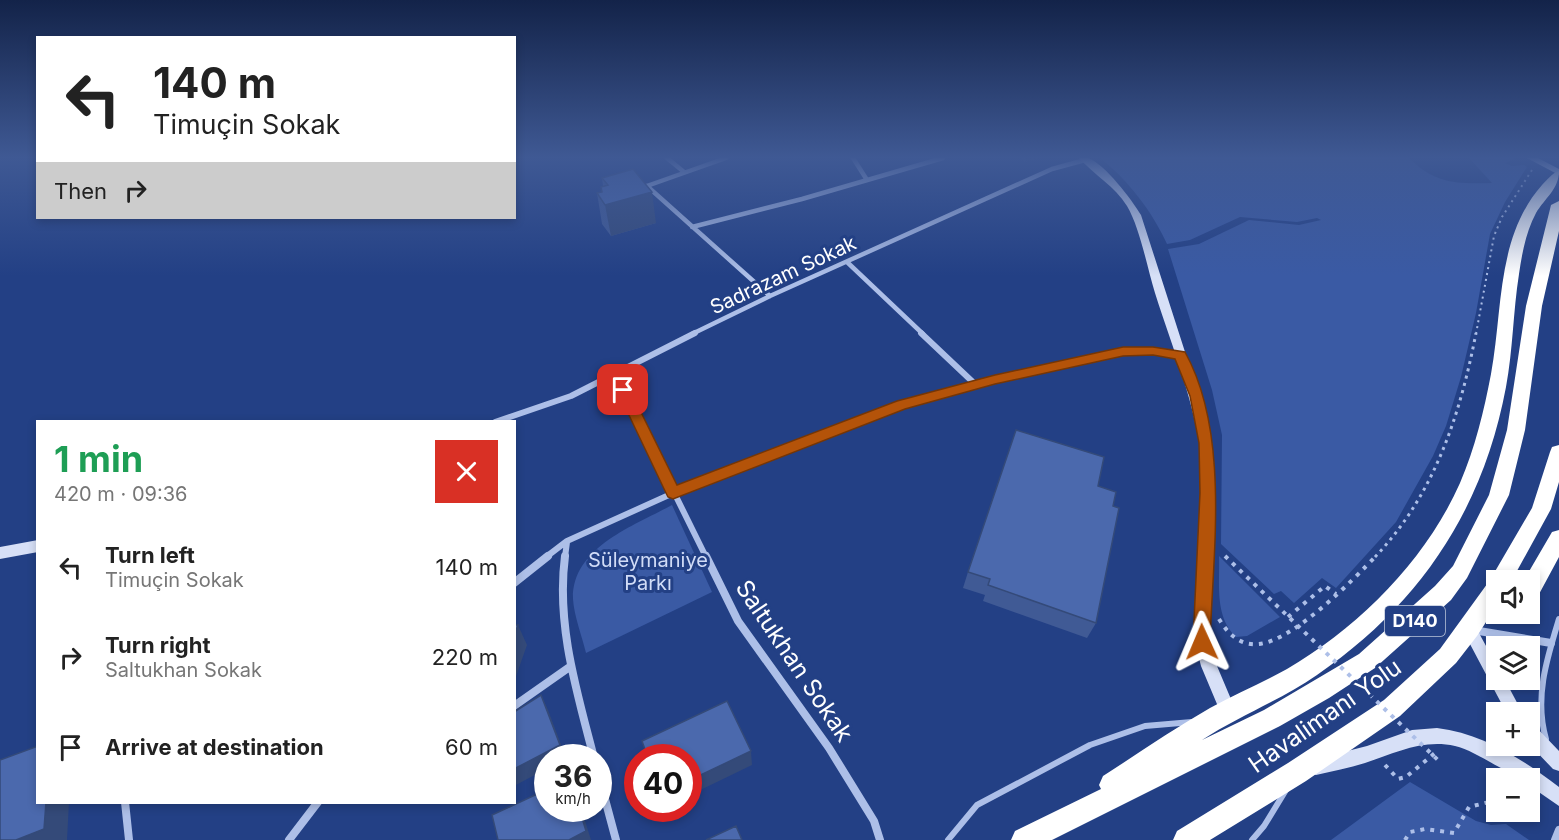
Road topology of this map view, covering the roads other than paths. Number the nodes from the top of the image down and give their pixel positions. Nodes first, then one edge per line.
1 (659, 197) edge
2 (803, 197) edge
3 (989, 197) edge
4 (1126, 197) edge
5 (1553, 197) edge
6 (692, 227) junction
7 (847, 261) junction
8 (770, 296) junction
9 (1180, 355) junction
10 (615, 373) junction
11 (976, 385) junction
12 (501, 420) edge
13 (1559, 452) edge
14 (673, 493) junction
15 (1559, 538) edge
16 (567, 541) junction
17 (36, 546) edge
18 (0, 553) edge
19 (1507, 570) edge
20 (1540, 571) edge
21 (516, 582) edge
22 (1486, 604) edge
23 (1559, 619) edge
24 (1486, 620) edge
25 (1469, 629) junction
26 (1551, 643) junction
27 (571, 666) junction
28 (1509, 702) edge
29 (516, 705) edge
30 (1228, 711) junction
31 (1208, 722) junction
32 (1540, 743) edge
33 (590, 744) edge
34 (1556, 760) edge
35 (1297, 772) junction
36 (1559, 798) edge
37 (126, 804) edge
38 (316, 804) edge
39 (611, 822) edge
40 (1559, 830) edge
41 (1031, 837) edge
42 (129, 840) edge
43 (289, 840) edge
44 (616, 840) edge
45 (880, 840) edge
46 (948, 840) edge
47 (1186, 840) edge
48 (1252, 840) edge
49 (1555, 840) edge

1 - 6 street
2 - 6 street
3 - 7 street, Sadrazam Sokak
4 - 9 street
5 - 30 highway
5 - 41 highway, D140
6 - 8 street
7 - 8 street, Sadrazam Sokak
7 - 11 street
8 - 10 street, Sadrazam Sokak
9 - 11 street
9 - 30 street
10 - 12 street, Sadrazam Sokak
10 - 14 street, Saltukhan Sokak
11 - 14 street
13 - 19 highway
14 - 16 street
14 - 45 street, Saltukhan Sokak
15 - 20 highway
16 - 21 street
16 - 27 street
17 - 18 street
22 - 25 highway, Havalimanı Yolu / D140
23 - 26 lane
24 - 25 highway
25 - 26 street
25 - 28 street
25 - 35 highway, Havalimanı Yolu / D140
26 - 34 lane
27 - 29 street
27 - 33 street
30 - 31 highway
31 - 41 highway
31 - 46 lane
32 - 34 street
35 - 36 street
35 - 47 highway, Havalimanı Yolu / D140
35 - 48 lane
37 - 42 street
38 - 43 street
39 - 44 street
40 - 49 street

